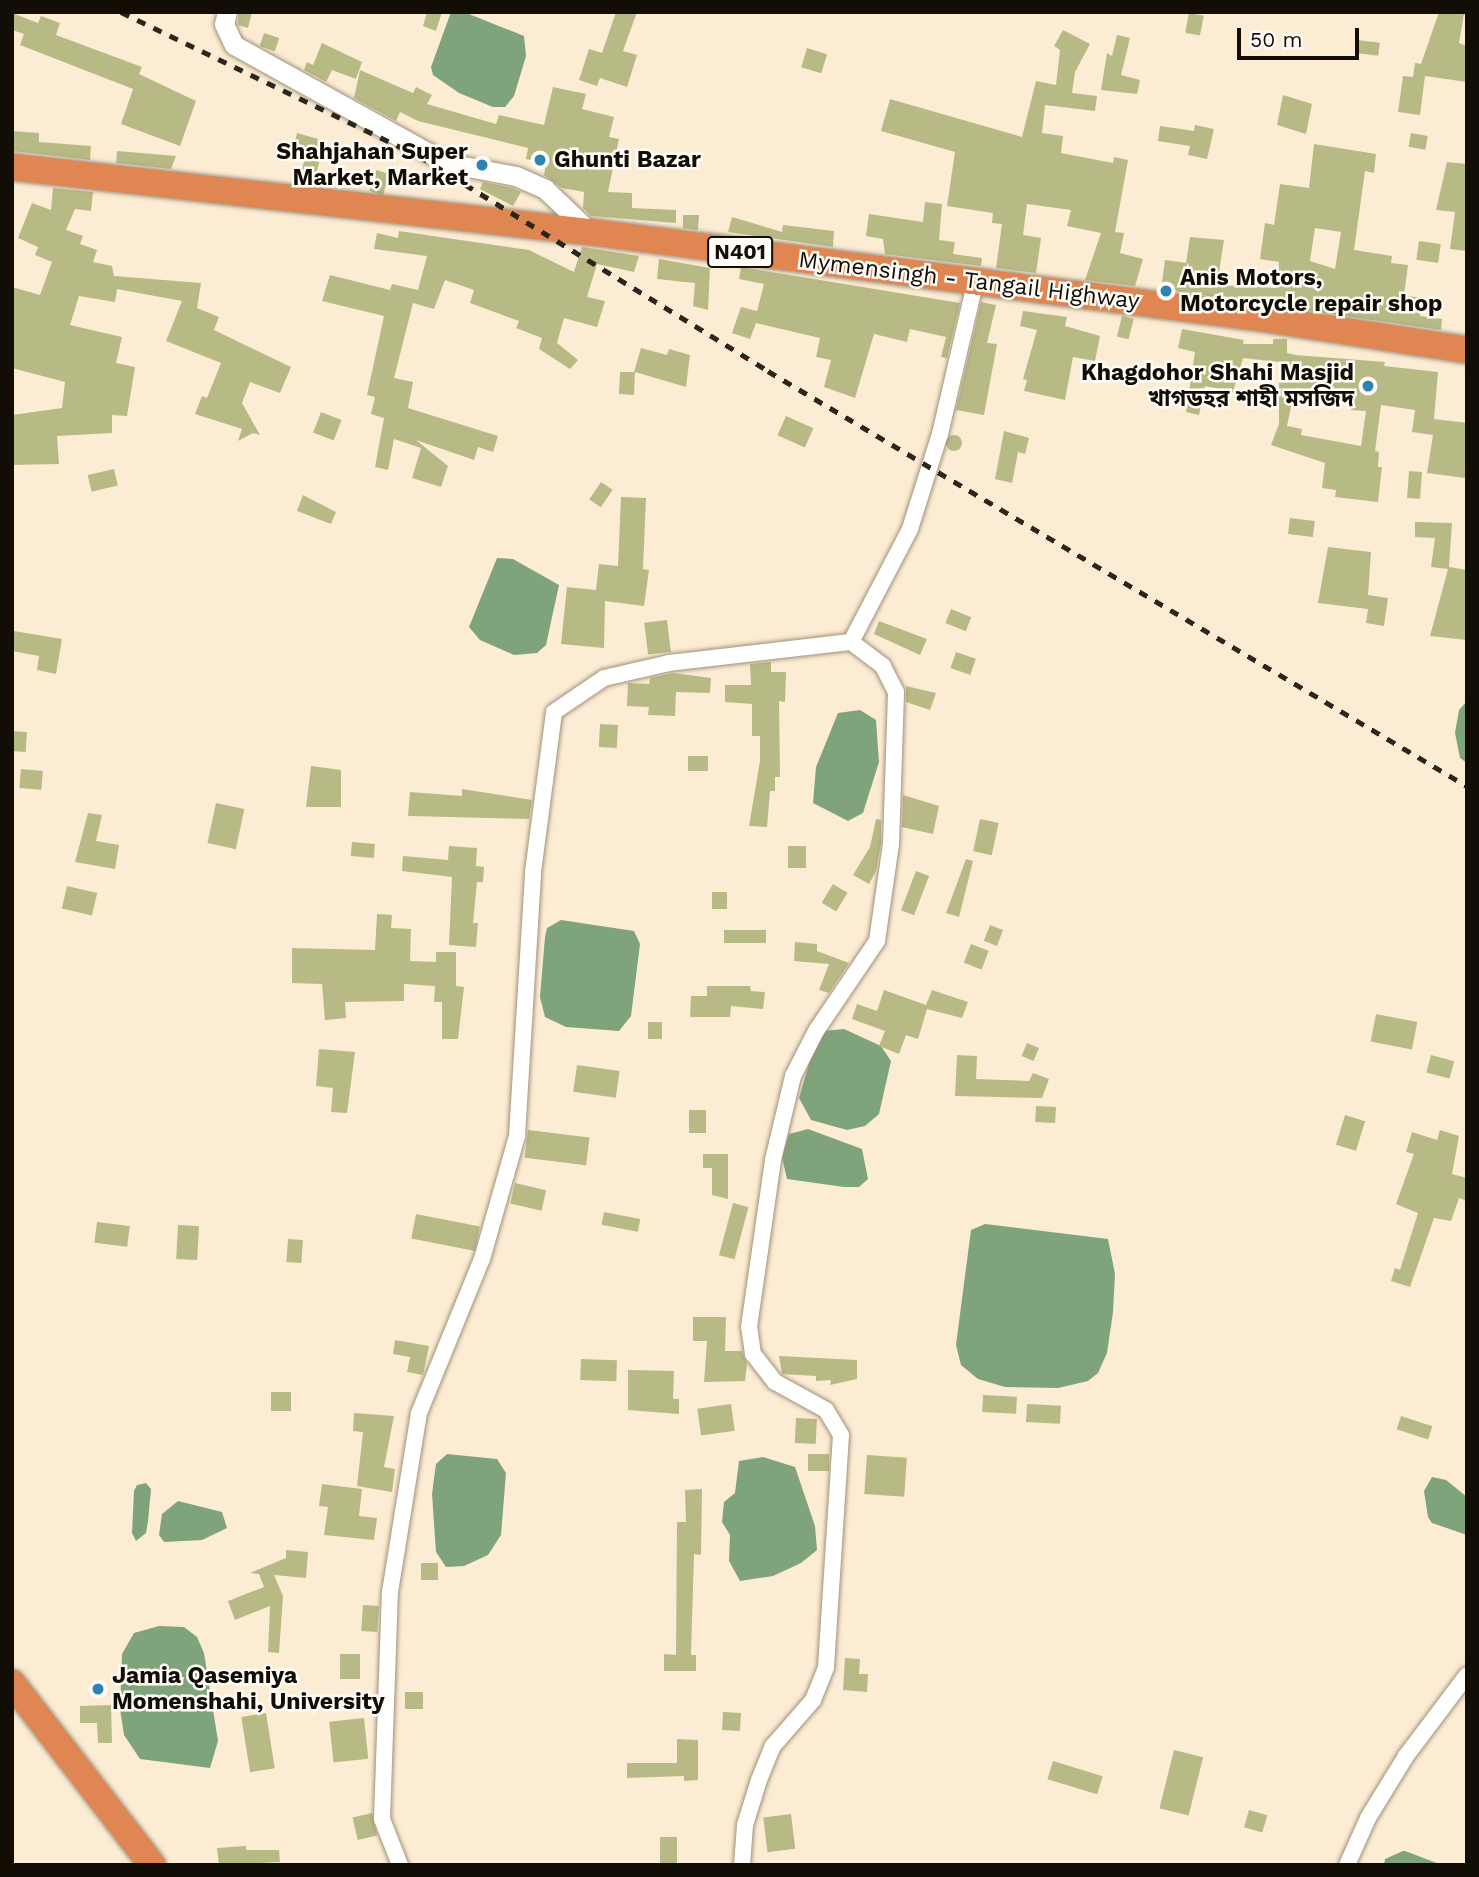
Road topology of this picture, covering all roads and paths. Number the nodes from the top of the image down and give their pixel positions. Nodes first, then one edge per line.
1 (228, 12) edge
2 (12, 167) edge
3 (590, 232) junction
4 (975, 283) junction
5 (1467, 350) edge
6 (851, 642) junction
7 (1467, 1675) edge
8 (12, 1683) edge
9 (152, 1865) edge
10 (400, 1865) edge
11 (743, 1865) edge
12 (1347, 1865) edge

1 - 3 street
2 - 3 highway, Mymensingh - Tangail Highway / N401
3 - 4 highway, Mymensingh - Tangail Highway / N401
4 - 5 highway, Mymensingh - Tangail Highway / N401
4 - 6 street
6 - 10 street
6 - 11 street
7 - 12 street
8 - 9 highway

